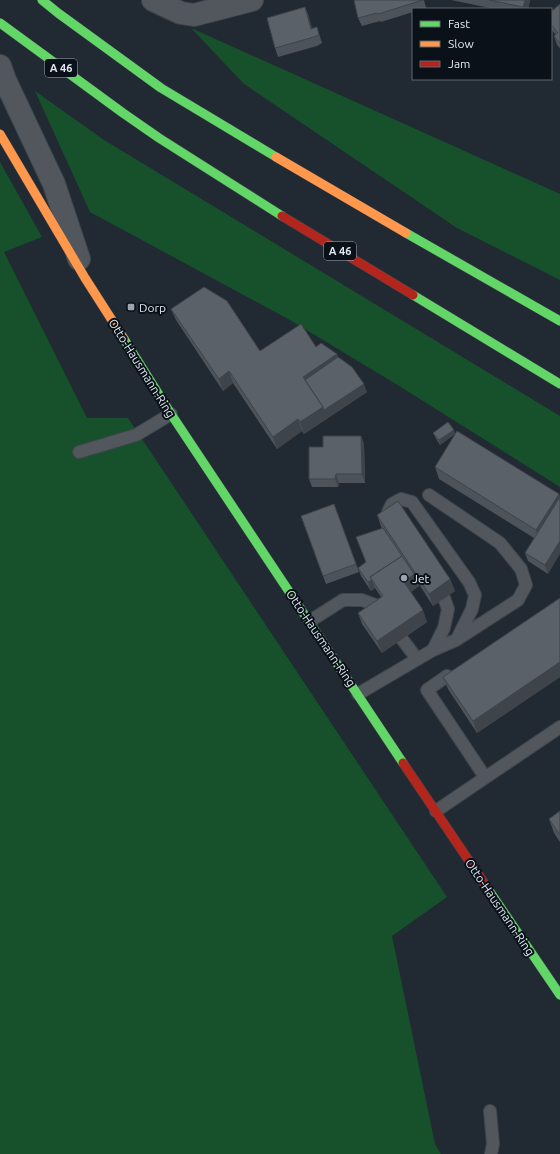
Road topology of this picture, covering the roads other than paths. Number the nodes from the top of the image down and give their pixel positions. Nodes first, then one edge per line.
1 (42, 0) edge
2 (152, 0) edge
3 (252, 0) edge
4 (0, 22) edge
5 (0, 66) edge
6 (0, 134) edge
7 (85, 278) junction
8 (560, 321) edge
9 (560, 384) edge
10 (171, 414) junction
11 (78, 452) dead end
12 (429, 495) dead end
13 (391, 520) edge
14 (444, 598) edge
15 (382, 611) edge
16 (310, 621) junction
17 (402, 639) edge
18 (456, 640) junction
19 (433, 650) junction
20 (417, 659) junction
21 (447, 676) edge
22 (358, 694) junction
23 (560, 727) edge
24 (485, 777) junction
25 (436, 811) junction
26 (560, 996) edge
27 (490, 1111) dead end
28 (491, 1154) edge

1 - 8 main road
2 - 3 street
4 - 9 main road, A 46
5 - 7 street, Otto-Hausmann-Ring
6 - 7 main road, Otto-Hausmann-Ring
7 - 10 main road, Otto-Hausmann-Ring
10 - 11 lane
10 - 16 main road, Otto-Hausmann-Ring
12 - 18 lane
13 - 18 lane
14 - 19 lane
15 - 16 lane
16 - 22 main road, Otto-Hausmann-Ring
17 - 20 lane
18 - 19 lane
19 - 20 lane
20 - 22 lane
21 - 24 lane
22 - 25 main road, Otto-Hausmann-Ring
23 - 24 lane
24 - 25 lane
25 - 26 main road, Otto-Hausmann-Ring
27 - 28 lane

